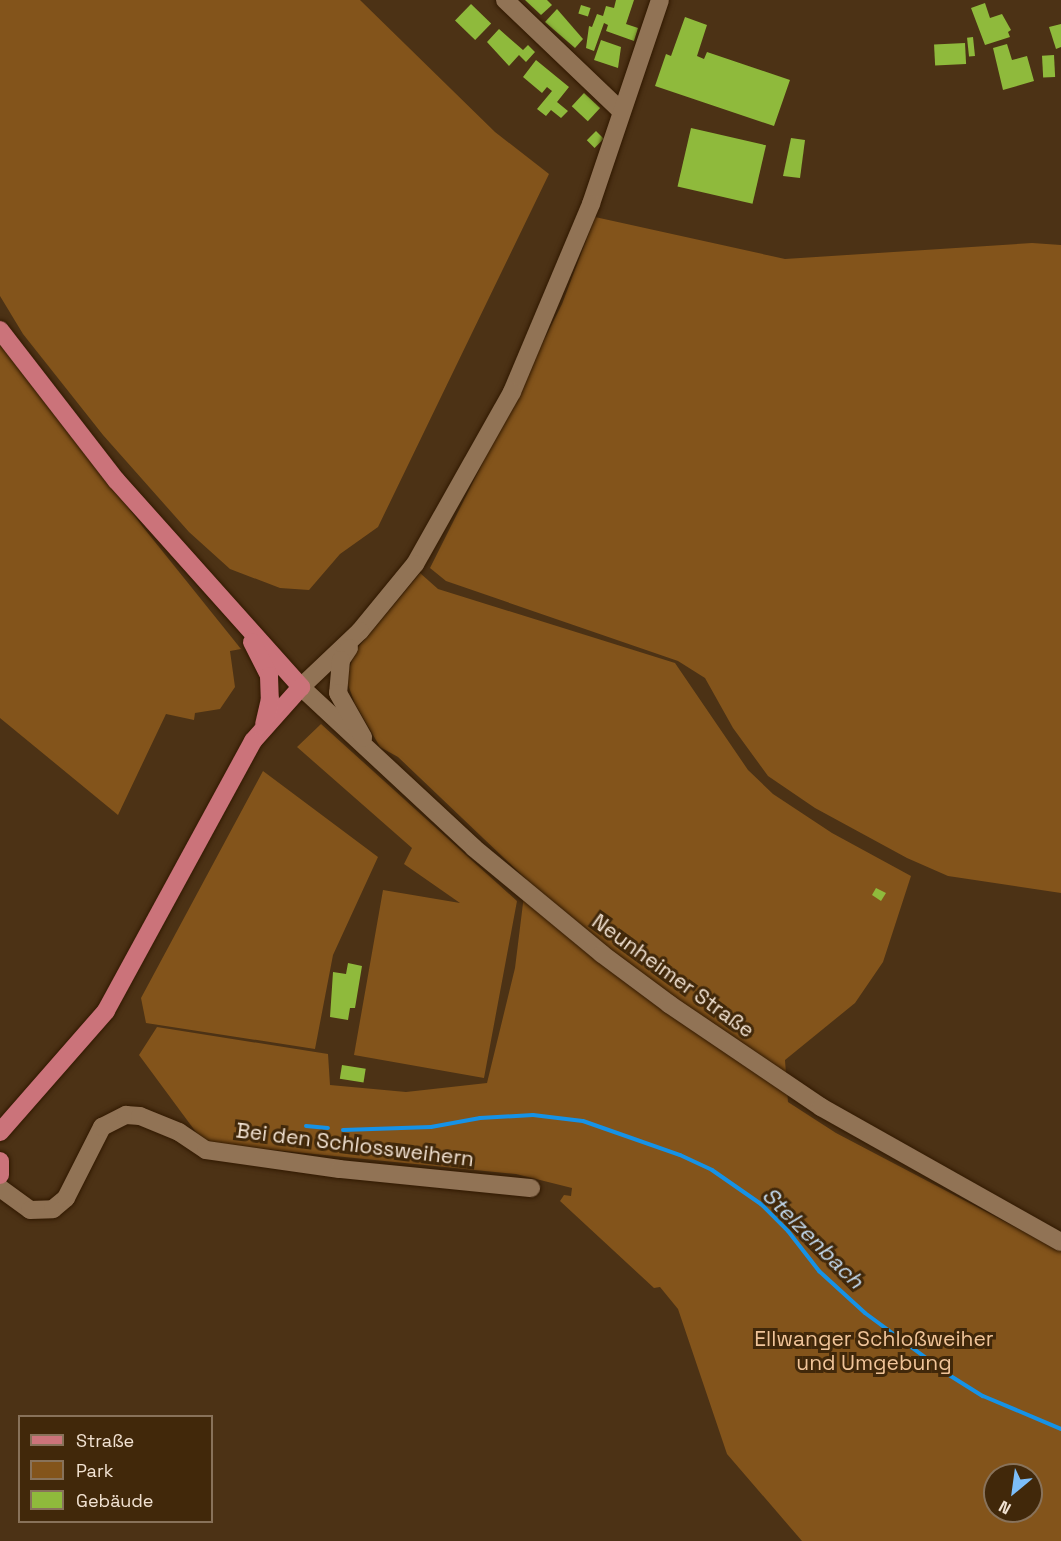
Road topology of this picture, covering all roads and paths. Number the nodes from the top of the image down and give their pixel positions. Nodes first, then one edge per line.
1 (505, 0) edge
2 (660, 0) edge
3 (621, 111) junction
4 (0, 330) edge
5 (246, 627) junction
6 (360, 631) junction
7 (301, 687) junction
8 (263, 727) junction
9 (372, 753) junction
10 (0, 1132) edge
11 (0, 1161) edge
12 (0, 1175) edge
13 (0, 1188) edge
14 (531, 1188) dead end
15 (1061, 1242) edge

1 - 3 street
2 - 3 street
3 - 6 street
4 - 5 main road
5 - 7 main road
5 - 8 main road
6 - 7 street
6 - 9 street
7 - 8 main road
7 - 9 street, Neunheimer Straße
8 - 10 main road
9 - 15 street, Neunheimer Straße
11 - 12 main road
13 - 14 street, Bei den Schlossweihern

